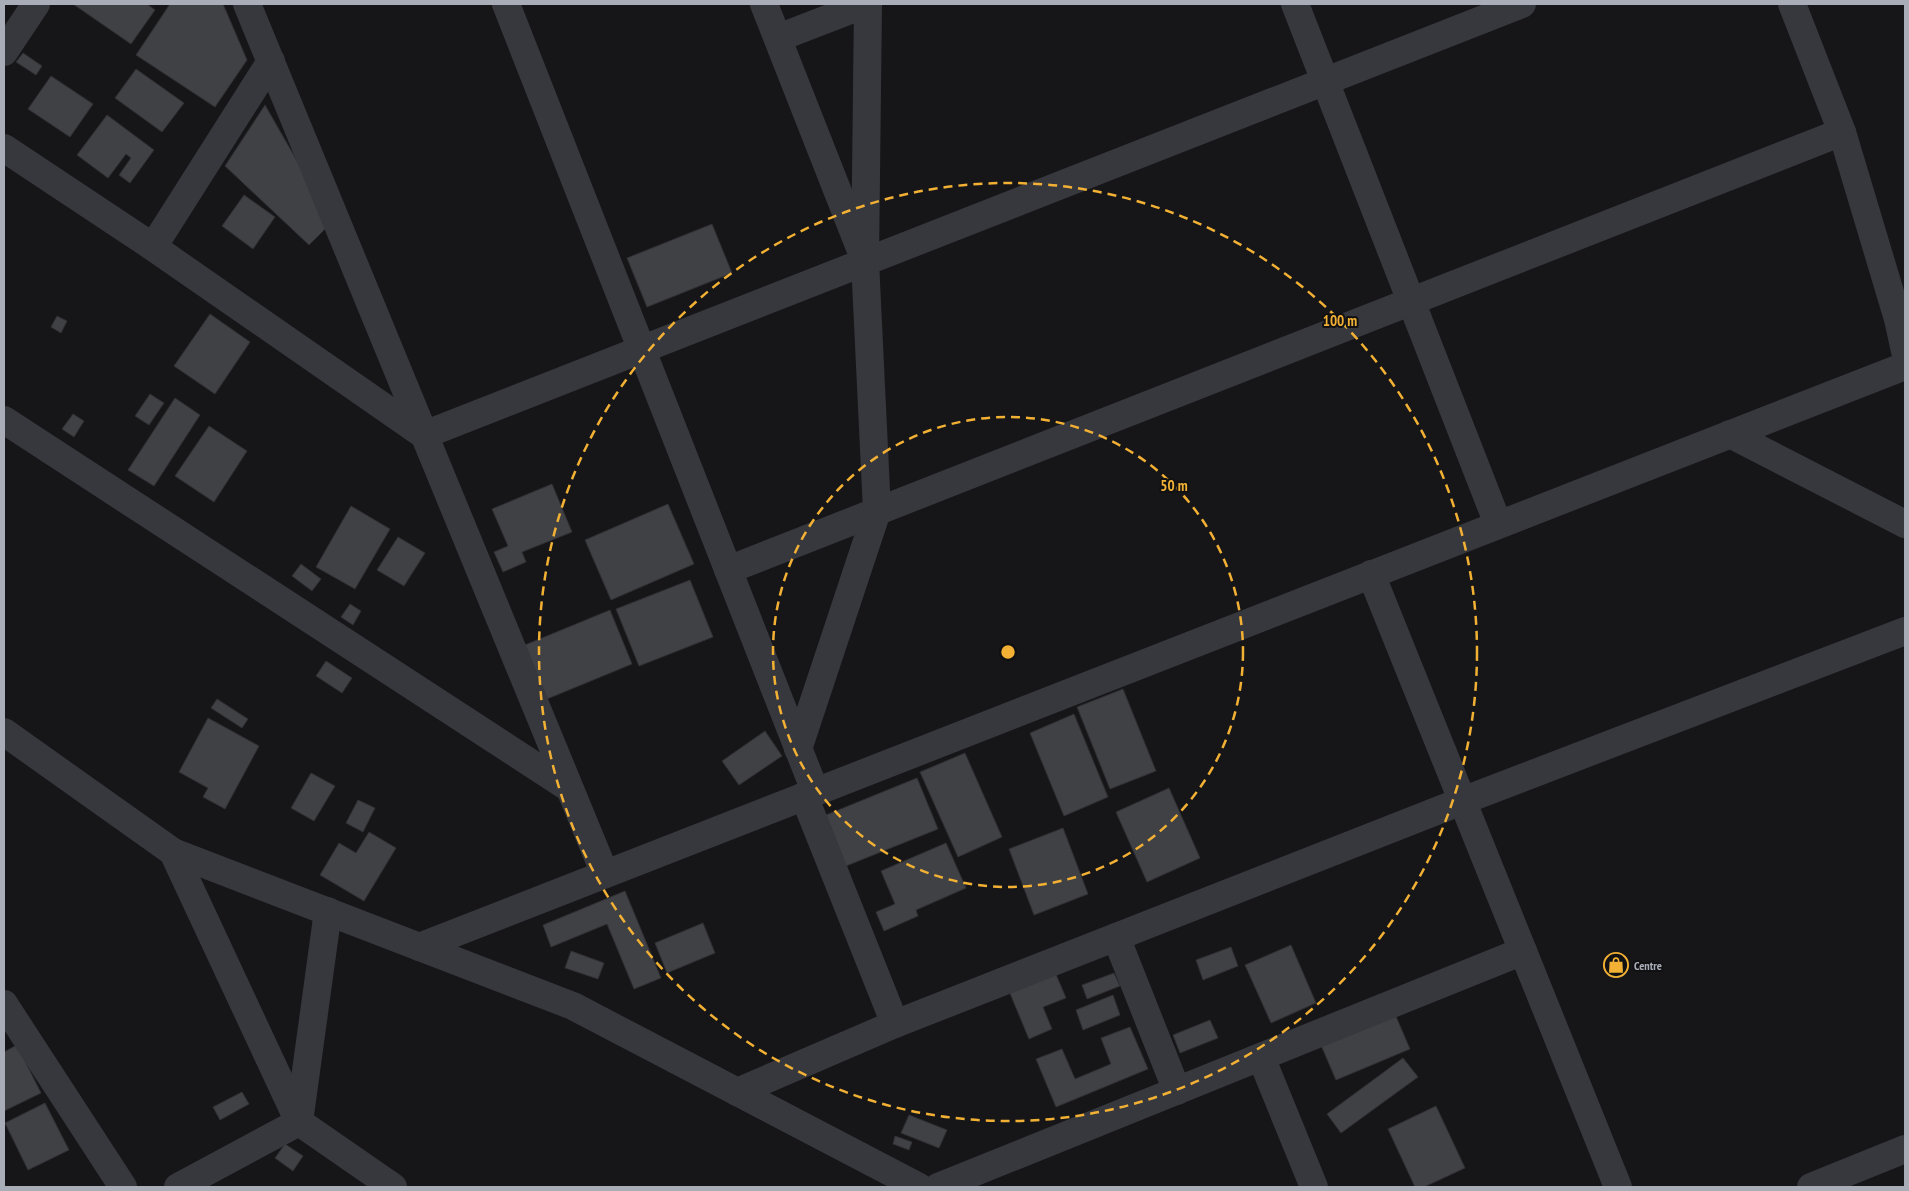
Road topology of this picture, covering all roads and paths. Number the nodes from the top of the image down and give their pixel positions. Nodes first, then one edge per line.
1 (36, 4) edge
2 (506, 4) edge
3 (764, 4) edge
4 (867, 4) edge
5 (1295, 4) edge
6 (1522, 4) edge
7 (1792, 4) edge
8 (251, 5) edge
9 (778, 38) junction
10 (4, 52) edge
11 (271, 61) junction
12 (1325, 81) junction
13 (1842, 132) junction
14 (4, 148) edge
15 (154, 247) junction
16 (866, 261) junction
17 (1411, 301) junction
18 (1902, 318) edge
19 (642, 350) junction
20 (1905, 351) edge
21 (1905, 366) edge
22 (4, 420) edge
23 (1730, 434) junction
24 (424, 435) junction
25 (877, 511) junction
26 (1498, 524) junction
27 (1905, 524) edge
28 (728, 570) junction
29 (1370, 574) junction
30 (1905, 631) edge
31 (8, 740) edge
32 (798, 749) junction
33 (569, 788) junction
34 (809, 794) junction
35 (1462, 801) junction
36 (172, 852) junction
37 (604, 874) junction
38 (328, 911) junction
39 (1116, 937) junction
40 (419, 947) junction
41 (1523, 951) junction
42 (4, 1004) edge
43 (895, 1024) junction
44 (1261, 1056) junction
45 (1177, 1091) junction
46 (737, 1092) junction
47 (299, 1122) junction
48 (1905, 1149) edge
49 (123, 1187) edge
50 (178, 1187) edge
51 (392, 1187) edge
52 (919, 1187) edge
53 (938, 1187) edge
54 (1314, 1187) edge
55 (1618, 1187) edge
56 (1811, 1187) edge

1 - 10 street
2 - 19 street
3 - 9 street
4 - 9 street
4 - 16 street
5 - 12 street
6 - 12 street
7 - 13 street
8 - 11 street
9 - 16 street
11 - 15 street
11 - 24 street
12 - 16 street
12 - 17 street
13 - 17 street
13 - 18 street
14 - 15 street
15 - 24 street
16 - 19 street
16 - 25 street
17 - 25 street
17 - 26 street
18 - 20 street
19 - 24 street
19 - 28 street
21 - 23 street
22 - 33 street
23 - 26 street
23 - 27 street
24 - 33 street
25 - 28 street
25 - 32 street
26 - 29 street
28 - 32 street
29 - 34 street
29 - 35 street
30 - 35 street
31 - 36 street
32 - 34 street
33 - 37 street
34 - 37 street
34 - 43 street
35 - 39 street
35 - 41 street
36 - 38 street
36 - 47 street
37 - 40 street
38 - 40 street
38 - 47 street
39 - 43 street
39 - 45 street
40 - 46 street
41 - 44 street
41 - 55 street
42 - 49 street
43 - 46 street
44 - 45 street
44 - 54 street
45 - 53 street
46 - 52 street
47 - 50 street
47 - 51 street
48 - 56 street

